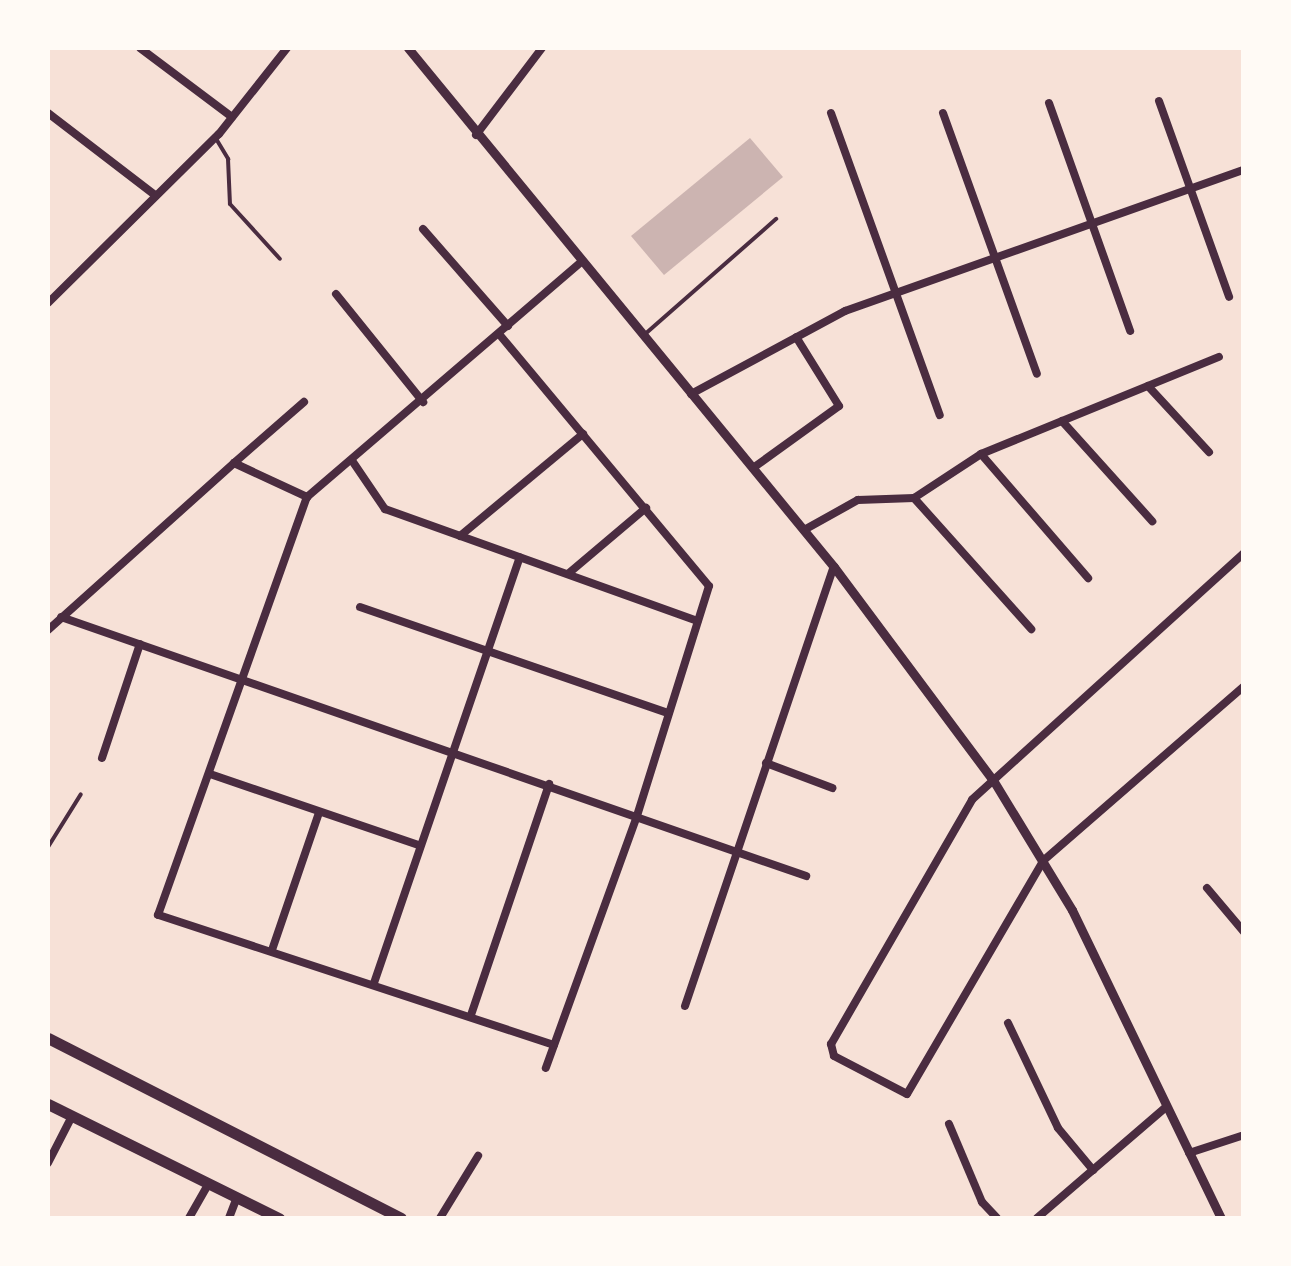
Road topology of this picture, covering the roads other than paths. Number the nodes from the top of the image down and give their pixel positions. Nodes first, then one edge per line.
1 (140, 48) edge
2 (287, 48) edge
3 (408, 48) edge
4 (542, 48) edge
5 (1159, 101) dead end
6 (1049, 103) dead end
7 (830, 112) dead end
8 (48, 113) edge
9 (943, 114) dead end
10 (232, 118) junction
11 (476, 135) junction
12 (216, 137) junction
13 (1244, 170) edge
14 (1192, 188) junction
15 (156, 196) junction
16 (776, 219) dead end
17 (1093, 223) junction
18 (423, 229) dead end
19 (994, 257) junction
20 (280, 259) dead end
21 (581, 262) junction
22 (894, 292) junction
23 (336, 294) dead end
24 (1229, 297) dead end
25 (48, 303) edge
26 (508, 326) junction
27 (1130, 331) dead end
28 (498, 334) junction
29 (643, 335) junction
30 (796, 337) junction
31 (1218, 357) dead end
32 (1037, 374) dead end
33 (1148, 386) junction
34 (692, 394) junction
35 (304, 402) dead end
36 (423, 402) junction
37 (940, 415) dead end
38 (1062, 421) junction
39 (584, 434) junction
40 (1209, 452) dead end
41 (980, 454) junction
42 (352, 462) junction
43 (234, 463) junction
44 (752, 468) junction
45 (307, 497) junction
46 (914, 498) junction
47 (646, 508) junction
48 (1152, 521) dead end
49 (804, 530) junction
50 (460, 536) junction
51 (1244, 553) edge
52 (520, 556) junction
53 (834, 567) junction
54 (569, 574) junction
55 (1088, 578) dead end
56 (360, 607) dead end
57 (61, 617) junction
58 (698, 621) junction
59 (1032, 629) dead end
60 (48, 630) edge
61 (140, 644) junction
62 (488, 651) junction
63 (242, 680) junction
64 (1244, 686) edge
65 (668, 712) junction
66 (452, 752) junction
67 (102, 758) dead end
68 (766, 763) junction
69 (210, 774) junction
70 (992, 780) junction
71 (548, 784) junction
72 (832, 788) dead end
73 (81, 794) dead end
74 (319, 813) junction
75 (637, 816) junction
76 (419, 845) junction
77 (48, 846) edge
78 (735, 849) junction
79 (1044, 860) junction
80 (806, 876) dead end
81 (1208, 888) dead end
82 (1244, 932) edge
83 (272, 950) junction
84 (374, 984) junction
85 (684, 1006) dead end
86 (471, 1015) junction
87 (1008, 1023) dead end
88 (48, 1038) edge
89 (554, 1045) junction
90 (546, 1068) dead end
91 (48, 1104) edge
92 (1166, 1108) junction
93 (72, 1116) junction
94 (950, 1124) dead end
95 (1244, 1135) edge
96 (1189, 1153) junction
97 (478, 1156) dead end
98 (48, 1163) edge
99 (1093, 1170) junction
100 (208, 1183) junction
101 (237, 1197) junction
102 (189, 1218) edge
103 (228, 1218) edge
104 (279, 1218) edge
105 (401, 1218) edge
106 (440, 1218) edge
107 (997, 1218) edge
108 (1037, 1218) edge
109 (1221, 1218) edge

1 - 10 street
2 - 10 street
3 - 11 street
4 - 11 street
5 - 14 street
6 - 17 street
7 - 22 street
8 - 15 street
9 - 19 street
10 - 12 street
11 - 21 street
12 - 15 street
12 - 20 lane
13 - 14 street
14 - 17 street
14 - 24 street
15 - 25 street
16 - 29 lane
17 - 19 street
17 - 27 street
18 - 26 street
19 - 22 street
19 - 32 street
21 - 26 street
21 - 29 street
22 - 30 street
22 - 37 street
23 - 36 street
26 - 28 street
28 - 36 street
28 - 39 street
29 - 34 street
30 - 34 street
30 - 44 street
31 - 33 street
33 - 38 street
33 - 40 street
34 - 44 street
35 - 43 street
36 - 42 street
38 - 41 street
38 - 48 street
39 - 47 street
39 - 50 street
41 - 46 street
41 - 55 street
42 - 45 street
42 - 50 street
43 - 45 street
43 - 57 street
44 - 49 street
45 - 63 street
46 - 49 street
46 - 59 street
47 - 54 street
47 - 58 street
49 - 53 street
50 - 52 street
51 - 70 street
52 - 54 street
52 - 62 street
53 - 68 street
53 - 70 street
54 - 58 street
56 - 62 street
57 - 60 street
57 - 61 street
58 - 65 street
61 - 63 street
61 - 67 street
62 - 65 street
62 - 66 street
63 - 66 street
63 - 69 street
64 - 79 street
65 - 75 street
66 - 71 street
66 - 76 street
68 - 72 street
68 - 78 street
69 - 74 street
69 - 83 street
70 - 79 street
70 - 79 street
71 - 75 street
71 - 86 street
73 - 77 lane
74 - 76 street
74 - 83 street
75 - 78 street
75 - 89 street
76 - 84 street
78 - 80 street
78 - 85 street
79 - 92 street
81 - 82 street
83 - 84 street
84 - 86 street
86 - 89 street
87 - 99 street
88 - 105 highway
89 - 90 street
91 - 93 highway
92 - 96 street
92 - 99 street
93 - 98 street
93 - 100 highway
94 - 107 street
95 - 96 street
96 - 109 street
97 - 106 street
99 - 108 street
100 - 101 highway
100 - 102 street
101 - 103 street
101 - 104 highway

